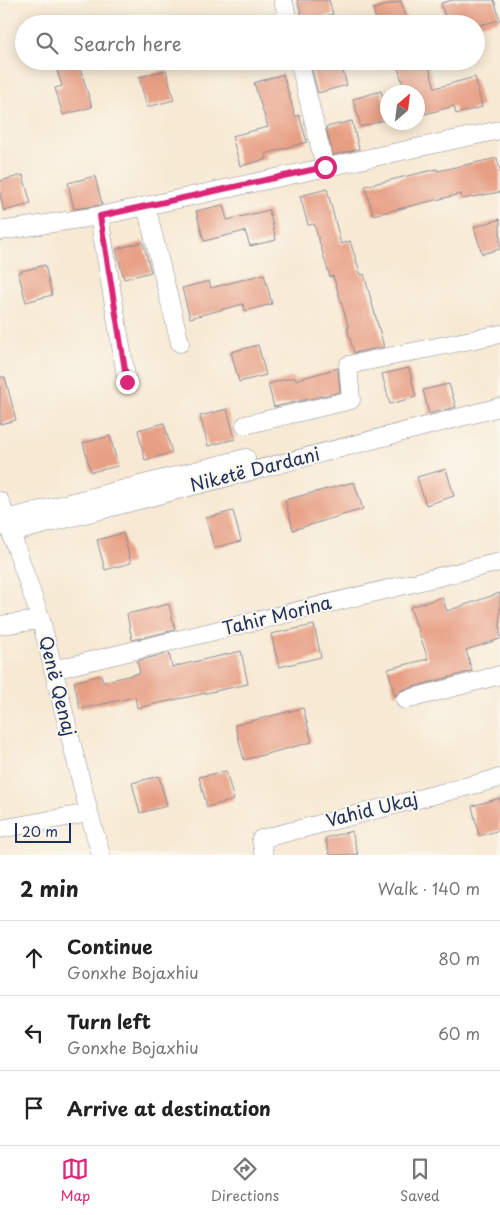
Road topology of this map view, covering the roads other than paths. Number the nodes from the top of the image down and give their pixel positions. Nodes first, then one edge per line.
1 (283, 0) edge
2 (287, 15) edge
3 (301, 70) edge
4 (500, 130) edge
5 (325, 167) junction
6 (146, 206) junction
7 (100, 216) junction
8 (0, 231) edge
9 (500, 334) edge
10 (180, 343) dead end
11 (127, 382) dead end
12 (500, 407) edge
13 (245, 425) dead end
14 (246, 458) dead end
15 (0, 501) edge
16 (9, 526) junction
17 (500, 562) edge
18 (41, 620) junction
19 (0, 625) edge
20 (53, 670) junction
21 (500, 675) edge
22 (404, 700) dead end
23 (500, 778) edge
24 (89, 813) junction
25 (0, 829) edge
26 (101, 855) edge
27 (264, 855) edge

1 - 2 street
3 - 5 street
4 - 5 street
5 - 6 street
6 - 7 street
6 - 10 street
7 - 8 street
7 - 11 street
9 - 13 street
12 - 16 street, Niketë Dardani
14 - 16 street
15 - 16 street, Qenë Qenaj
16 - 18 street, Qenë Qenaj
17 - 20 street, Tahir Morina
18 - 19 street
18 - 20 street, Qenë Qenaj
20 - 24 street, Qenë Qenaj
21 - 22 street
23 - 27 street, Vahid Ukaj
24 - 25 street
24 - 26 street, Qenë Qenaj

